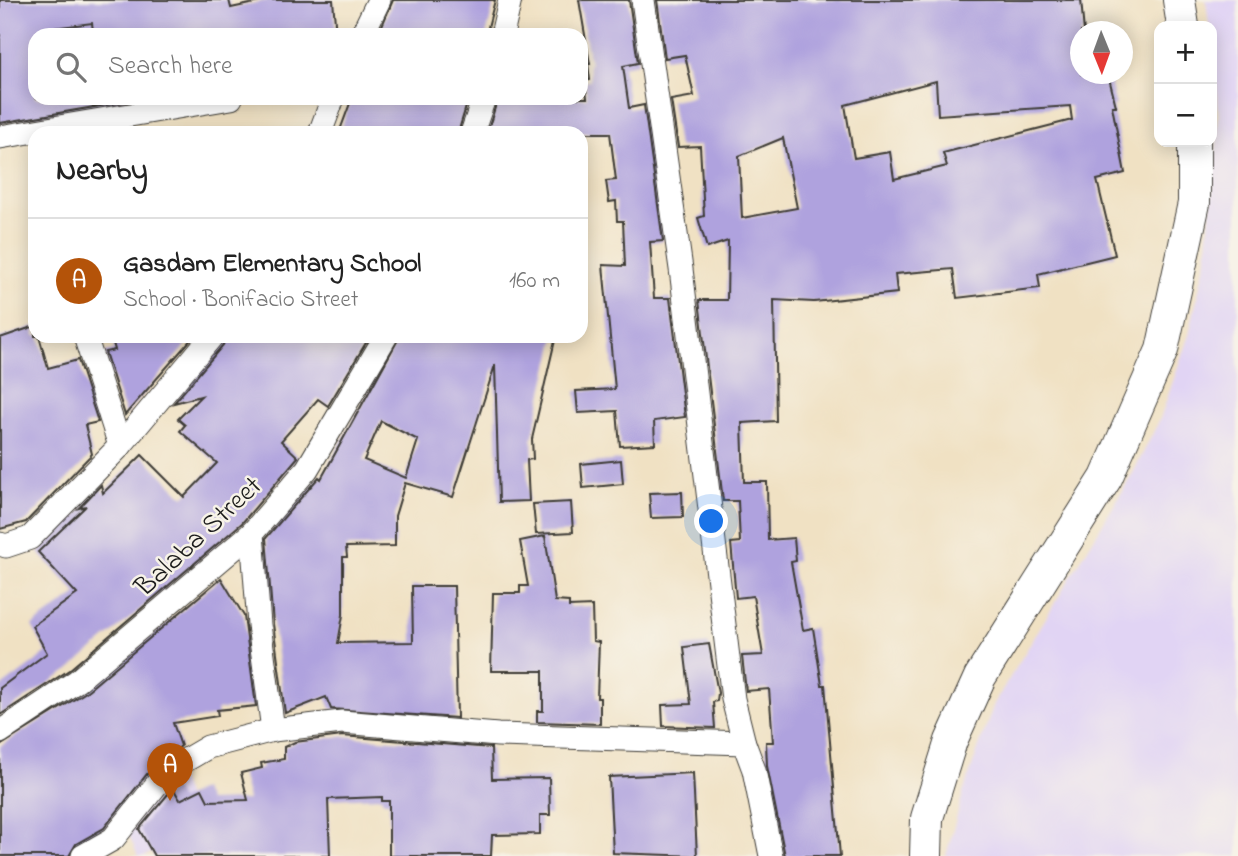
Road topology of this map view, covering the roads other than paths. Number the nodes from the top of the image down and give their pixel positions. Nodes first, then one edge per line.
1 (379, 0) edge
2 (510, 0) edge
3 (643, 0) edge
4 (1179, 0) edge
5 (1182, 21) edge
6 (365, 28) edge
7 (504, 28) edge
8 (196, 105) edge
9 (330, 105) edge
10 (482, 105) edge
11 (90, 126) edge
12 (323, 126) edge
13 (474, 126) edge
14 (0, 137) edge
15 (28, 137) edge
16 (1194, 147) edge
17 (87, 343) edge
18 (206, 343) edge
19 (382, 343) edge
20 (120, 446) junction
21 (252, 533) junction
22 (0, 544) edge
23 (273, 730) junction
24 (0, 732) edge
25 (744, 743) junction
26 (119, 848) edge
27 (83, 856) edge
28 (771, 856) edge
29 (926, 856) edge

1 - 6 street
2 - 7 street
3 - 25 street
4 - 5 main road
8 - 11 street
9 - 12 street
10 - 13 street
14 - 15 street
16 - 29 main road
17 - 20 street
18 - 20 street
19 - 21 street, Balaba Street
20 - 22 street
21 - 23 street
21 - 24 street, Balaba Street
23 - 25 street
23 - 26 street
25 - 28 street
26 - 27 street

